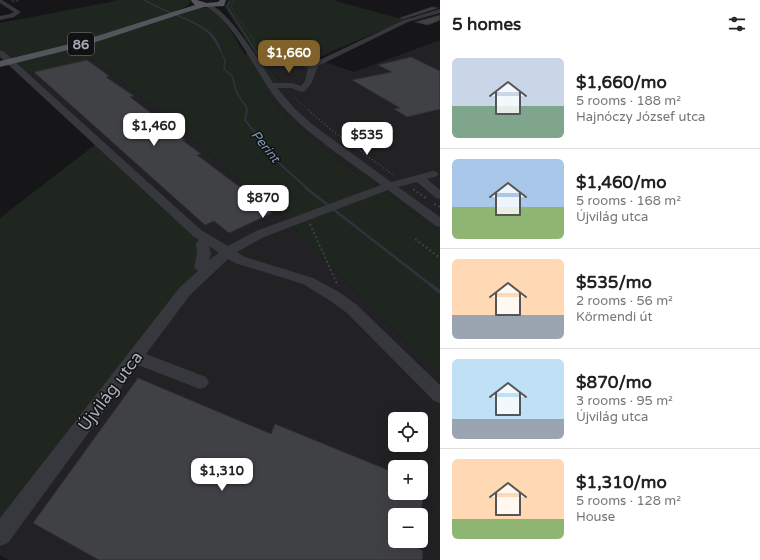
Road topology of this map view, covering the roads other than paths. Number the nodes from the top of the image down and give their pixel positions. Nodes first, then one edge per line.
1 (194, 0) edge
2 (0, 1) edge
3 (223, 1) edge
4 (206, 5) junction
5 (181, 11) junction
6 (440, 11) edge
7 (0, 18) edge
8 (245, 48) junction
9 (0, 53) edge
10 (275, 54) dead end
11 (5, 63) edge
12 (312, 67) junction
13 (270, 86) junction
14 (299, 95) junction
15 (282, 101) junction
16 (432, 174) dead end
17 (422, 181) junction
18 (390, 186) junction
19 (440, 193) edge
20 (437, 200) edge
21 (440, 223) edge
22 (202, 243) dead end
23 (227, 253) junction
24 (201, 267) dead end
25 (136, 357) junction
26 (200, 382) dead end
27 (440, 396) edge
28 (0, 535) edge

1 - 4 main road, 86
1 - 5 main road, 86
2 - 7 street
3 - 4 main road, 86
3 - 8 street
4 - 5 main road, 86
4 - 8 street
5 - 11 main road, 86
6 - 12 street
8 - 13 street
9 - 11 street
10 - 12 street
11 - 23 street
12 - 14 street
13 - 14 street
13 - 15 street
14 - 15 street
15 - 18 street
16 - 17 street, Újvilág utca
17 - 18 street, Újvilág utca
17 - 19 street
17 - 20 street
18 - 21 street
18 - 23 street, Újvilág utca
22 - 24 street
23 - 25 street, Újvilág utca
23 - 27 street
25 - 26 street
25 - 28 street, Újvilág utca

